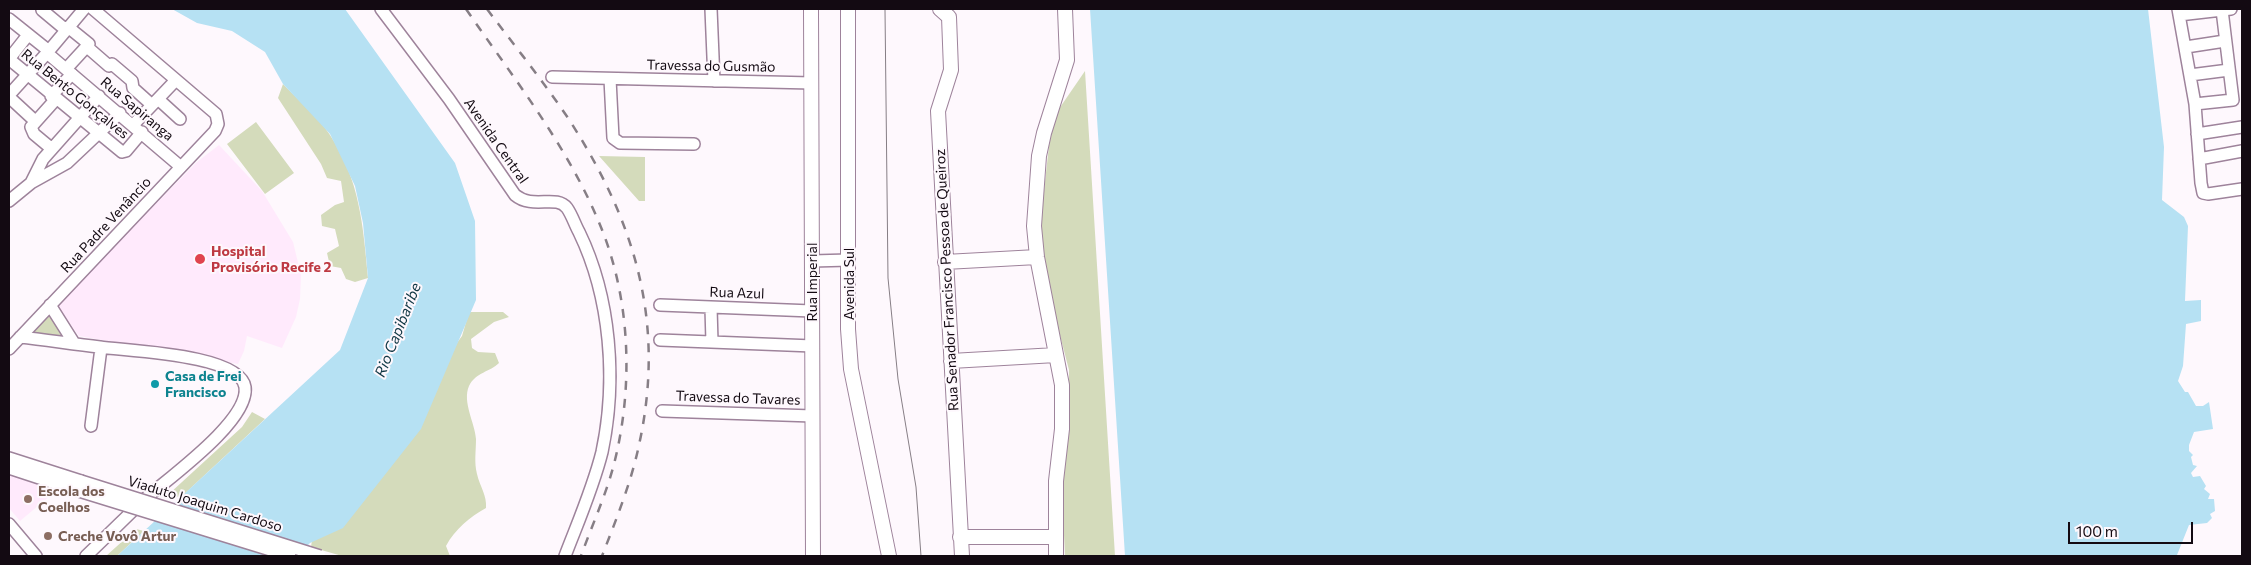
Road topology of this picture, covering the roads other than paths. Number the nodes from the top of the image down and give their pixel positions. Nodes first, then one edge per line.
1 (84, 9) edge
2 (93, 9) edge
3 (381, 9) edge
4 (711, 9) edge
5 (811, 9) edge
6 (848, 9) edge
7 (940, 9) edge
8 (1065, 9) edge
9 (2226, 9) edge
10 (42, 10) dead end
11 (2209, 10) edge
12 (2179, 12) edge
13 (9, 19) edge
14 (67, 29) junction
15 (28, 35) junction
16 (2225, 41) junction
17 (88, 45) junction
18 (2186, 47) junction
19 (48, 52) junction
20 (9, 59) edge
21 (2229, 70) junction
22 (69, 72) junction
23 (2190, 75) junction
24 (27, 76) junction
25 (552, 77) dead end
26 (610, 78) junction
27 (176, 80) junction
28 (714, 81) junction
29 (812, 83) junction
30 (9, 96) edge
31 (99, 96) junction
32 (53, 98) junction
33 (155, 102) junction
34 (2195, 104) junction
35 (120, 113) junction
36 (79, 118) junction
37 (180, 119) dead end
38 (33, 124) junction
39 (2242, 127) edge
40 (138, 128) junction
41 (99, 133) junction
42 (2197, 134) junction
43 (694, 144) dead end
44 (52, 149) junction
45 (2242, 151) edge
46 (2199, 158) junction
47 (182, 166) junction
48 (31, 183) junction
49 (2242, 189) edge
50 (9, 201) edge
51 (1037, 257) junction
52 (849, 260) junction
53 (812, 261) junction
54 (945, 262) junction
55 (50, 305) junction
56 (660, 305) dead end
57 (711, 308) junction
58 (812, 311) junction
59 (20, 337) junction
60 (660, 340) dead end
61 (712, 342) junction
62 (74, 343) junction
63 (812, 346) junction
64 (101, 348) junction
65 (9, 349) edge
66 (1056, 355) junction
67 (951, 361) junction
68 (662, 411) dead end
69 (813, 416) junction
70 (91, 426) dead end
71 (9, 458) edge
72 (9, 468) edge
73 (80, 486) junction
74 (9, 524) edge
75 (960, 537) junction
76 (1055, 537) junction
77 (36, 556) edge
78 (86, 556) edge
79 (290, 556) edge
80 (320, 556) edge
81 (565, 556) edge
82 (813, 556) edge
83 (890, 556) edge
84 (962, 556) edge
85 (1056, 556) edge

1 - 14 street
2 - 27 street
3 - 81 street, Avenida Central
4 - 28 street
5 - 29 main road, Rua Imperial
6 - 52 main road, Avenida Sul
7 - 54 main road, Rua Senador Francisco Pessoa de Queiroz
8 - 51 main road
9 - 11 street
9 - 16 street
10 - 14 street
11 - 12 street
12 - 18 street
13 - 15 street, Rua Sapiranga
14 - 17 street
14 - 19 street
15 - 19 street, Rua Sapiranga
15 - 20 street
16 - 18 street
16 - 21 street
17 - 22 street
17 - 33 street
18 - 23 street
19 - 22 street, Rua Sapiranga
19 - 24 street
20 - 24 street, Rua Bento Gonçalves
21 - 23 street
21 - 34 street
22 - 31 street, Rua Sapiranga
22 - 32 street
23 - 34 street
24 - 30 street
24 - 32 street, Rua Bento Gonçalves
25 - 26 street, Travessa do Gusmão
26 - 28 street, Travessa do Gusmão
26 - 43 street
27 - 33 street
27 - 47 street, Rua Padre Venâncio
28 - 29 street, Travessa do Gusmão
29 - 53 main road, Rua Imperial
30 - 38 street
31 - 35 street, Rua Sapiranga
31 - 36 street
32 - 36 street, Rua Bento Gonçalves
32 - 38 street
33 - 37 street
33 - 40 street
34 - 42 street
35 - 40 street, Rua Sapiranga
35 - 41 street
36 - 41 street, Rua Bento Gonçalves
36 - 44 street
38 - 44 street
39 - 42 street
40 - 41 street, Rua Bento Gonçalves
40 - 47 street, Rua Sapiranga
41 - 48 street
42 - 46 street
44 - 48 street
45 - 46 street
46 - 49 street
47 - 55 street, Rua Padre Venâncio
48 - 50 street
51 - 54 main road
51 - 66 main road
52 - 53 street
52 - 83 main road, Avenida Sul
53 - 58 main road, Rua Imperial
54 - 67 main road, Rua Senador Francisco Pessoa de Queiroz
55 - 59 street, Rua Padre Venâncio
55 - 62 street
56 - 57 street, Rua Azul
57 - 58 street, Rua Azul
57 - 61 street
58 - 63 main road, Rua Imperial
59 - 62 street
59 - 65 street, Rua Padre Venâncio
60 - 61 street
61 - 63 street
62 - 64 street
63 - 69 main road, Rua Imperial
64 - 70 street
64 - 78 street
66 - 67 main road
66 - 76 main road
67 - 75 main road, Rua Senador Francisco Pessoa de Queiroz
68 - 69 street, Travessa do Tavares
69 - 82 main road, Rua Imperial
71 - 73 street
72 - 73 street
73 - 79 street, Viaduto Joaquim Cardoso, bridge
73 - 80 street, Viaduto Joaquim Cardoso, bridge
74 - 77 street
75 - 76 main road
75 - 84 main road, Rua Senador Francisco Pessoa de Queiroz
76 - 85 main road

